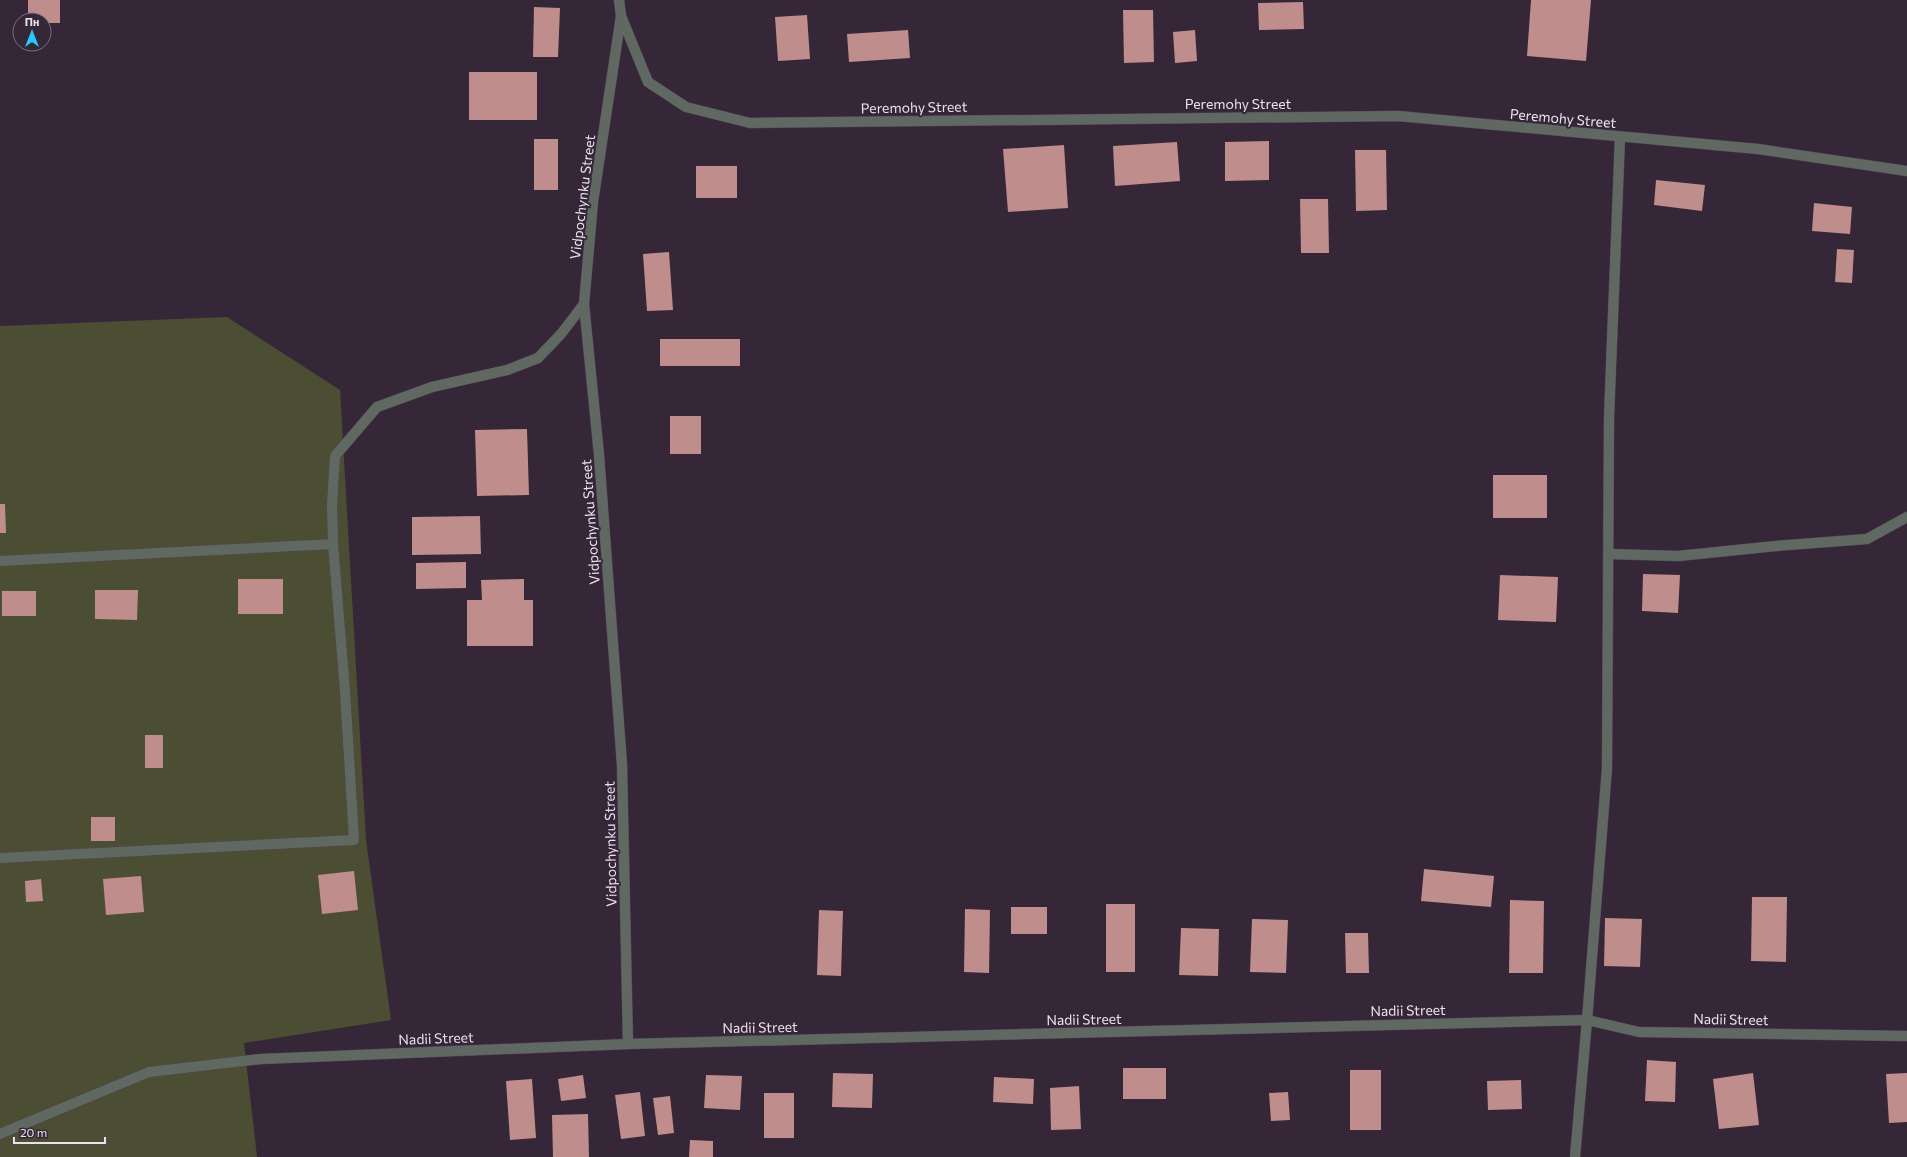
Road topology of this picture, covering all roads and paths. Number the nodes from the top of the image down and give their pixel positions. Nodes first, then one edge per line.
1 (619, 0) edge
2 (621, 16) junction
3 (1620, 137) junction
4 (1907, 171) edge
5 (584, 304) junction
6 (1907, 517) edge
7 (333, 544) junction
8 (1608, 554) junction
9 (0, 561) edge
10 (0, 858) edge
11 (1587, 1020) junction
12 (1907, 1036) edge
13 (628, 1044) junction
14 (0, 1134) edge
15 (1575, 1157) edge

1 - 2 street, Vidpochynku Street
2 - 3 street, Peremohy Street
2 - 5 street, Vidpochynku Street
3 - 4 street, Peremohy Street
3 - 8 street
5 - 7 street
5 - 13 street, Vidpochynku Street
6 - 8 street
7 - 9 street
7 - 10 street
8 - 11 street
11 - 12 street, Nadii Street
11 - 13 street, Nadii Street
11 - 15 street
13 - 14 street, Nadii Street

